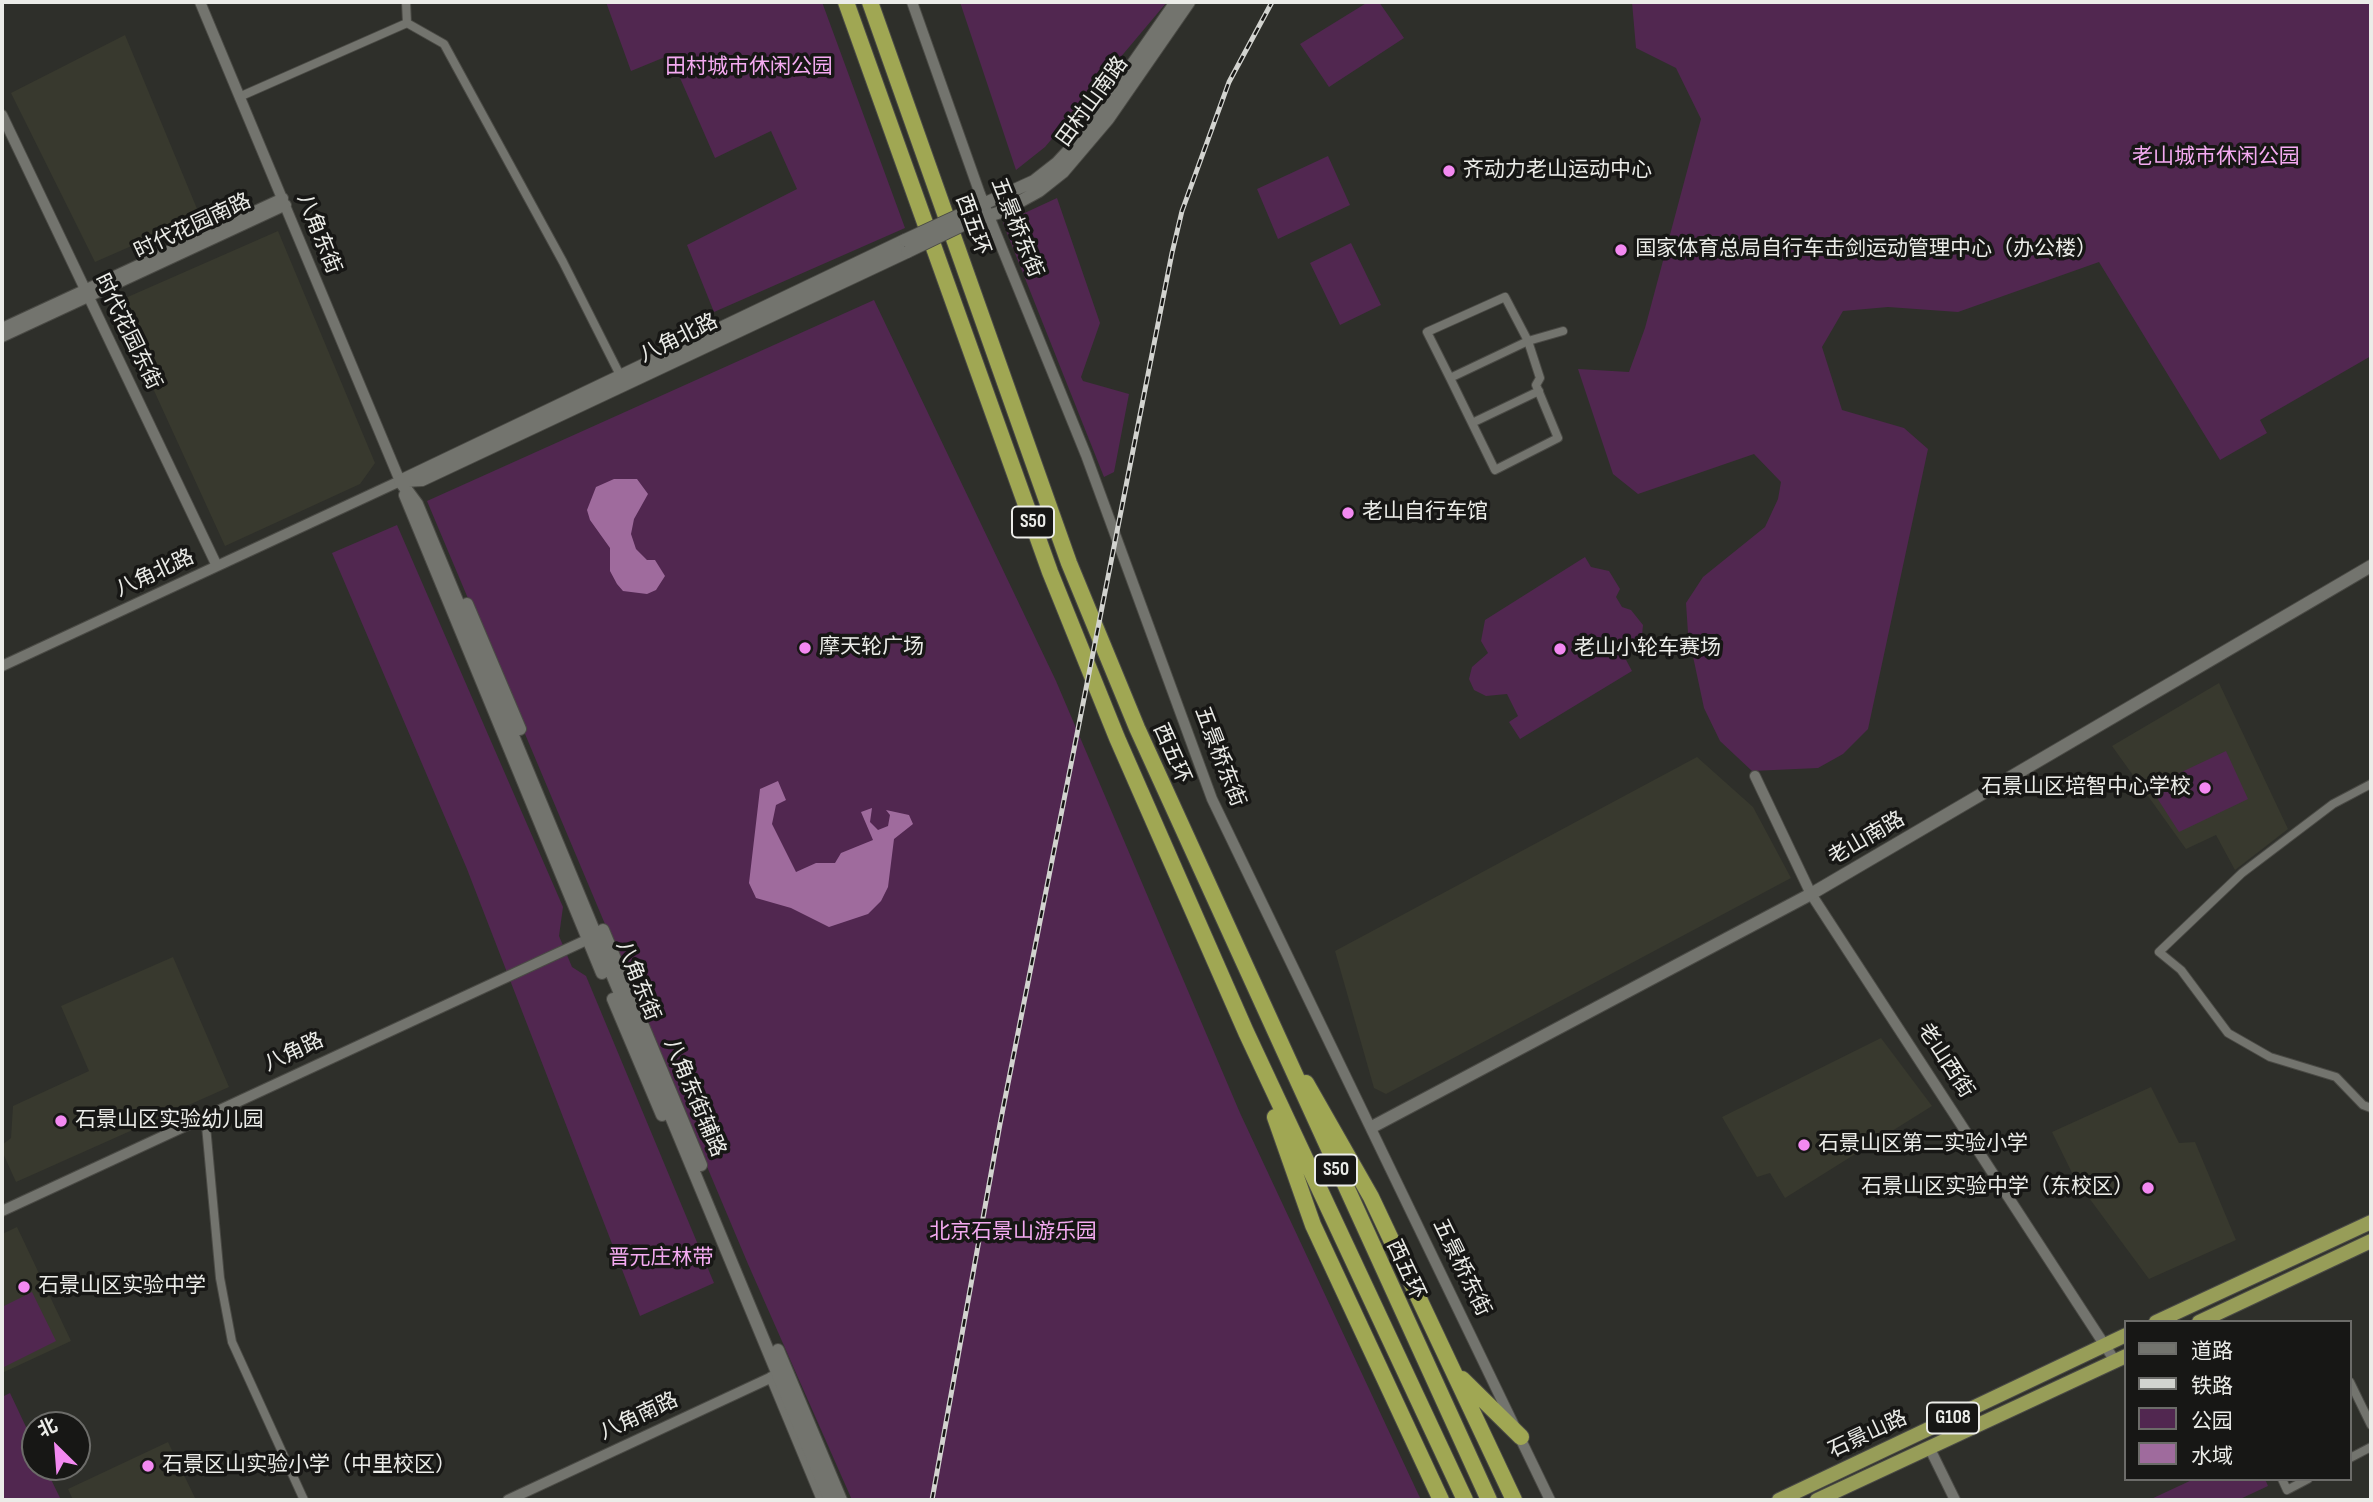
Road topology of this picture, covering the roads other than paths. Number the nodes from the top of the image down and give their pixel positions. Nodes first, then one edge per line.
1 (200, 2) edge
2 (406, 2) edge
3 (846, 2) edge
4 (870, 2) edge
5 (912, 2) edge
6 (1176, 2) edge
7 (1189, 2) edge
8 (407, 23) junction
9 (239, 97) junction
10 (2, 115) edge
11 (284, 201) junction
12 (988, 211) junction
13 (970, 216) joint
14 (906, 246) junction
15 (86, 293) junction
16 (2, 328) edge
17 (1563, 331) dead end
18 (2, 337) edge
19 (1528, 341) junction
20 (620, 375) junction
21 (1450, 379) junction
22 (1539, 391) junction
23 (1472, 423) junction
24 (400, 481) junction
25 (217, 566) junction
26 (2371, 566) edge
27 (2, 666) edge
28 (1755, 776) dead end
29 (2371, 784) edge
30 (1811, 894) junction
31 (596, 935) junction
32 (1255, 993) junction
33 (1246, 1032) junction
34 (2371, 1108) edge
35 (205, 1115) junction
36 (1372, 1127) junction
37 (2, 1211) edge
38 (2371, 1222) edge
39 (2371, 1241) edge
40 (2160, 1320) edge
41 (2203, 1320) edge
42 (2124, 1336) edge
43 (2107, 1345) junction
44 (2123, 1362) edge
45 (1453, 1370) junction
46 (779, 1374) junction
47 (2352, 1386) edge
48 (2371, 1425) edge
49 (1521, 1437) junction
50 (1929, 1447) junction
51 (2371, 1447) edge
52 (2352, 1457) edge
53 (2283, 1481) edge
54 (2304, 1481) edge
55 (304, 1500) edge
56 (508, 1500) edge
57 (822, 1500) edge
58 (830, 1500) edge
59 (841, 1500) edge
60 (1441, 1500) edge
61 (1465, 1500) edge
62 (1489, 1500) edge
63 (1514, 1500) edge
64 (1550, 1500) edge
65 (1779, 1500) edge
66 (1817, 1500) edge
67 (1955, 1500) edge

1 - 9 street, 八角东街
2 - 8 street
3 - 33 highway, 西五环 / S50
4 - 32 highway, 西五环 / S50
5 - 12 street, 五景桥东街
6 - 12 main road, 田村山南路
7 - 12 main road, 田村山南路
8 - 9 street
8 - 20 street
9 - 11 street, 八角东街
10 - 15 street, 时代花园东街
11 - 15 street, 时代花园南路
11 - 24 street, 八角东街
12 - 13 main road, 田村山南路
12 - 36 street, 五景桥东街
13 - 14 main road, 八角北路, bridge
14 - 20 main road, 八角北路
14 - 24 main road, 八角北路
15 - 16 street, 时代花园南路
15 - 18 street, 时代花园南路
15 - 25 street, 时代花园东街
17 - 19 street
19 - 21 street
19 - 21 street
19 - 22 street
20 - 24 main road, 八角北路
21 - 23 street
22 - 23 street
22 - 23 street
24 - 25 street, 八角北路
24 - 31 main road, 八角东街
24 - 31 main road, 八角东街
25 - 27 street, 八角北路
26 - 30 main road, 老山南路
28 - 30 street, 老山西街
29 - 34 street
30 - 36 main road, 老山南路
30 - 43 street, 老山西街
31 - 35 street, 八角路
31 - 46 main road, 八角东街
32 - 45 highway
32 - 62 highway, 西五环 / S50
33 - 60 highway
33 - 61 highway, 西五环 / S50
35 - 37 street, 八角路
35 - 55 street
36 - 49 street, 五景桥东街
38 - 40 highway
39 - 41 highway
42 - 43 highway, 石景山路 / G108
43 - 44 street, 老山西街
43 - 65 highway, 石景山路 / G108
44 - 50 highway, 石景山路 / G108
45 - 49 highway
45 - 63 highway
46 - 56 street, 八角南路
46 - 57 street, 八角东街
46 - 58 main road, 八角东街
46 - 59 main road
47 - 48 street
49 - 64 street, 五景桥东街
50 - 66 highway, 石景山路 / G108
50 - 67 street
51 - 52 street
53 - 54 street

